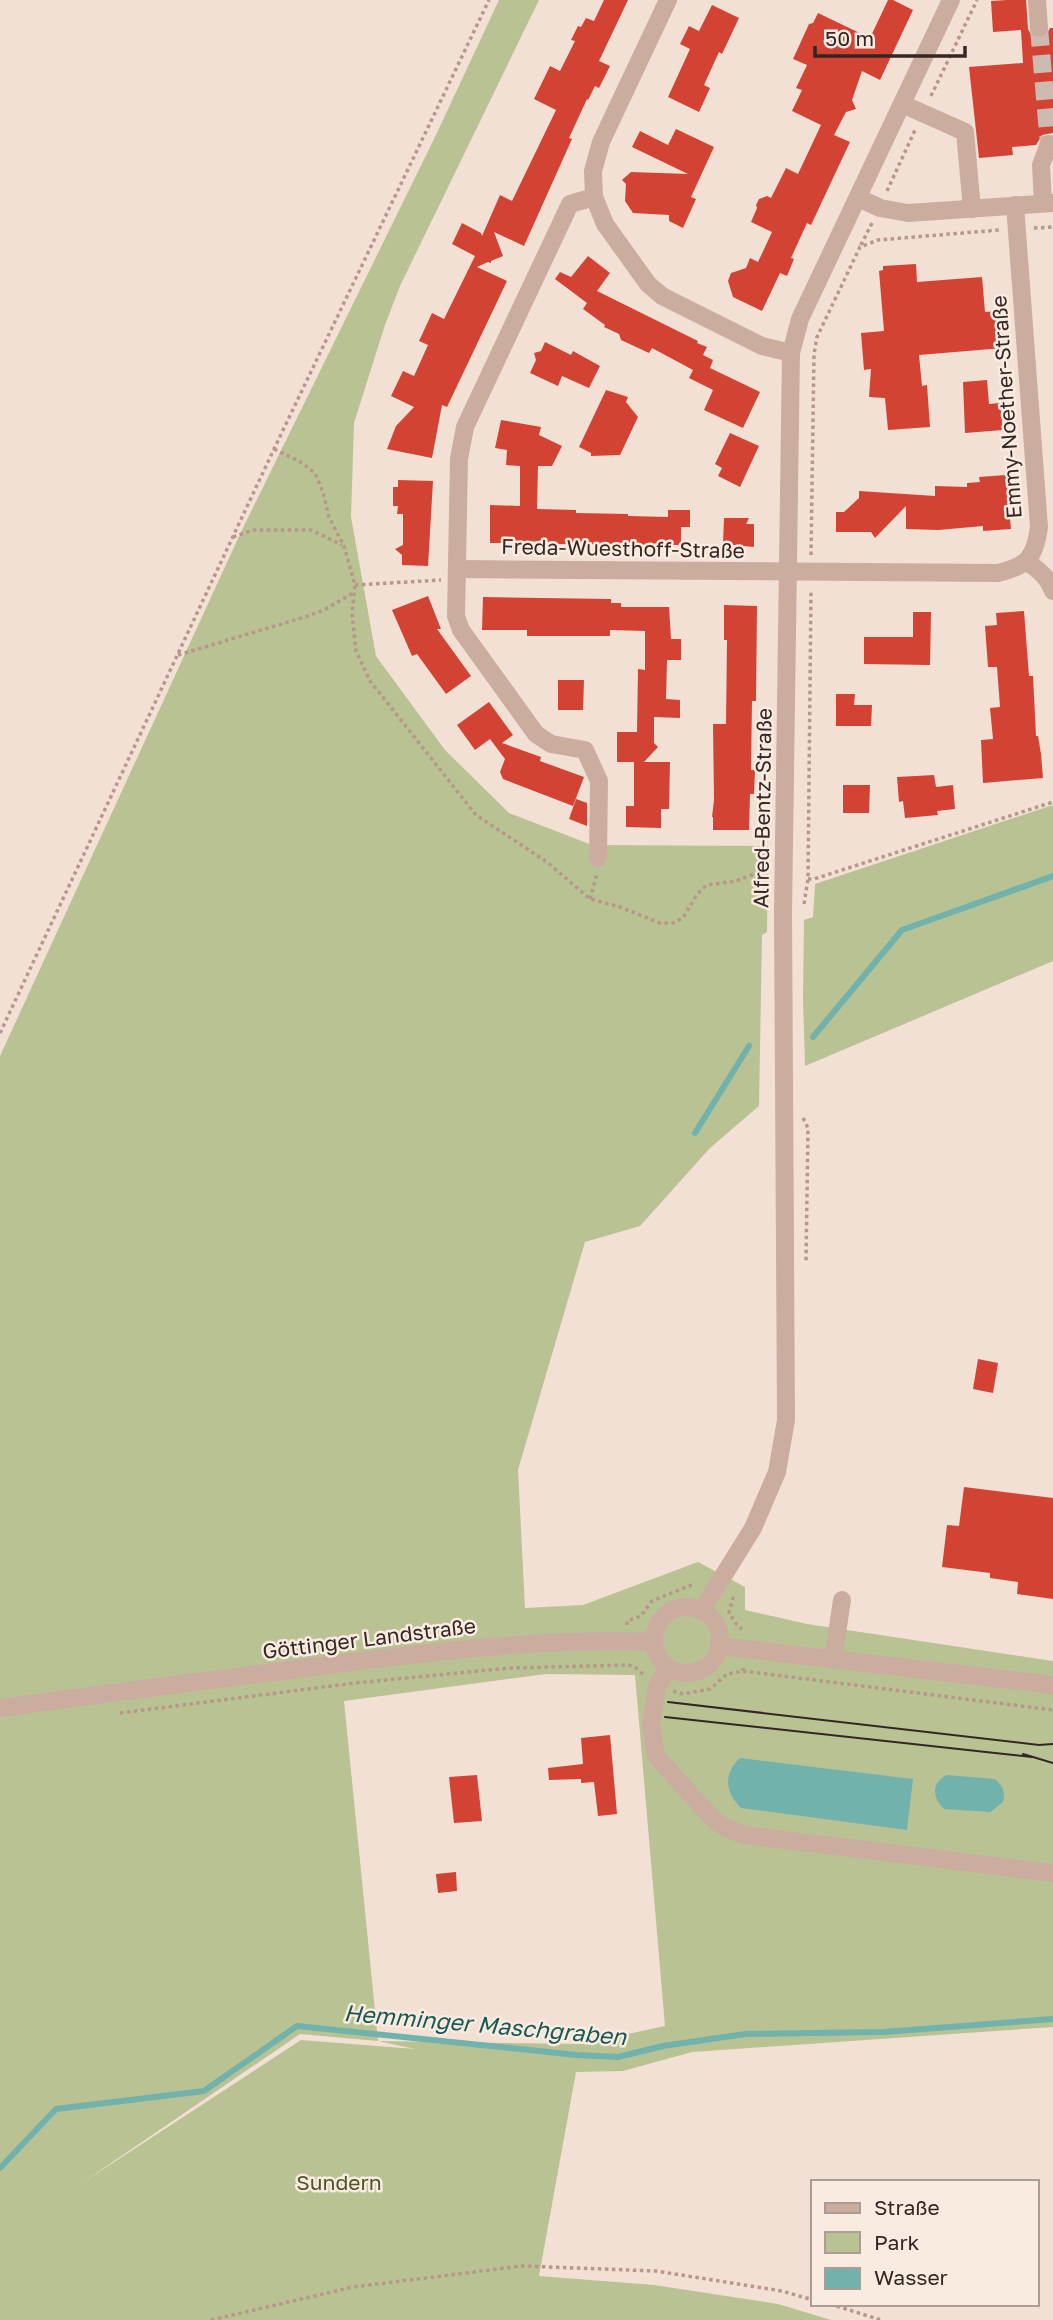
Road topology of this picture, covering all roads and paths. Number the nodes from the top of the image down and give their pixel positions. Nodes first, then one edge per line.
1 (489, 0) edge
2 (668, 0) edge
3 (951, 0) edge
4 (1037, 0) edge
5 (1039, 28) tunnel mouth
6 (902, 104) junction
7 (1049, 144) dead end
8 (1047, 164) edge
9 (594, 197) junction
10 (859, 198) junction
11 (1048, 203) edge
12 (1015, 205) junction
13 (972, 209) junction
14 (1053, 227) edge
15 (1016, 229) junction
16 (791, 353) junction
17 (274, 449) junction
18 (233, 537) junction
19 (344, 546) junction
20 (1027, 562) junction
21 (811, 571) junction
22 (788, 573) junction
23 (457, 574) junction
24 (355, 585) junction
25 (1053, 591) edge
26 (354, 593) junction
27 (178, 654) junction
28 (1053, 802) edge
29 (598, 858) joint
30 (773, 873) junction
31 (808, 879) junction
32 (590, 899) junction
33 (0, 1033) edge
34 (715, 1588) junction
35 (842, 1600) dead end
36 (702, 1610) junction
37 (627, 1641) junction
38 (654, 1642) junction
39 (719, 1646) junction
40 (745, 1650) junction
41 (833, 1660) junction
42 (625, 1665) junction
43 (669, 1668) junction
44 (743, 1671) junction
45 (1053, 1685) edge
46 (657, 1686) junction
47 (0, 1707) edge
48 (1053, 1710) edge
49 (109, 1714) dead end
50 (1053, 1873) edge
51 (811, 2299) edge
52 (836, 2306) edge
53 (211, 2320) edge
54 (881, 2320) edge

1 - 17 path
2 - 9 street
3 - 6 street, Alfred-Bentz-Straße
4 - 5 street
6 - 10 street, Alfred-Bentz-Straße
6 - 13 street
7 - 8 street
8 - 11 street
9 - 16 street
9 - 23 street
10 - 13 street
10 - 16 street, Alfred-Bentz-Straße
11 - 12 street
12 - 13 street
12 - 15 street, Emmy-Noether-Straße
14 - 15 path
15 - 20 street, Emmy-Noether-Straße
15 - 21 path
16 - 22 street, Alfred-Bentz-Straße
17 - 18 path
17 - 19 path
18 - 19 path
18 - 27 path
19 - 24 path
20 - 21 street, Freda-Wuesthoff-Straße
20 - 25 street
21 - 22 street, Freda-Wuesthoff-Straße
21 - 31 path
22 - 23 street, Freda-Wuesthoff-Straße
22 - 30 street, Alfred-Bentz-Straße
23 - 24 path
23 - 29 street
24 - 26 path
26 - 27 path
26 - 32 path
27 - 33 path
28 - 31 path
29 - 32 path
30 - 31 path
30 - 32 path
30 - 34 street, Alfred-Bentz-Straße
34 - 36 street, Alfred-Bentz-Straße
34 - 37 path
34 - 40 path
35 - 41 street
36 - 38 street
36 - 39 street
37 - 38 street, Göttinger Landstraße
37 - 42 path
37 - 47 street, Göttinger Landstraße
38 - 43 street
39 - 40 street
39 - 43 street
40 - 41 street
40 - 44 path
41 - 45 street
42 - 46 path
42 - 49 path
43 - 46 street
44 - 46 path
44 - 48 path
46 - 50 street
51 - 53 path
52 - 54 path

